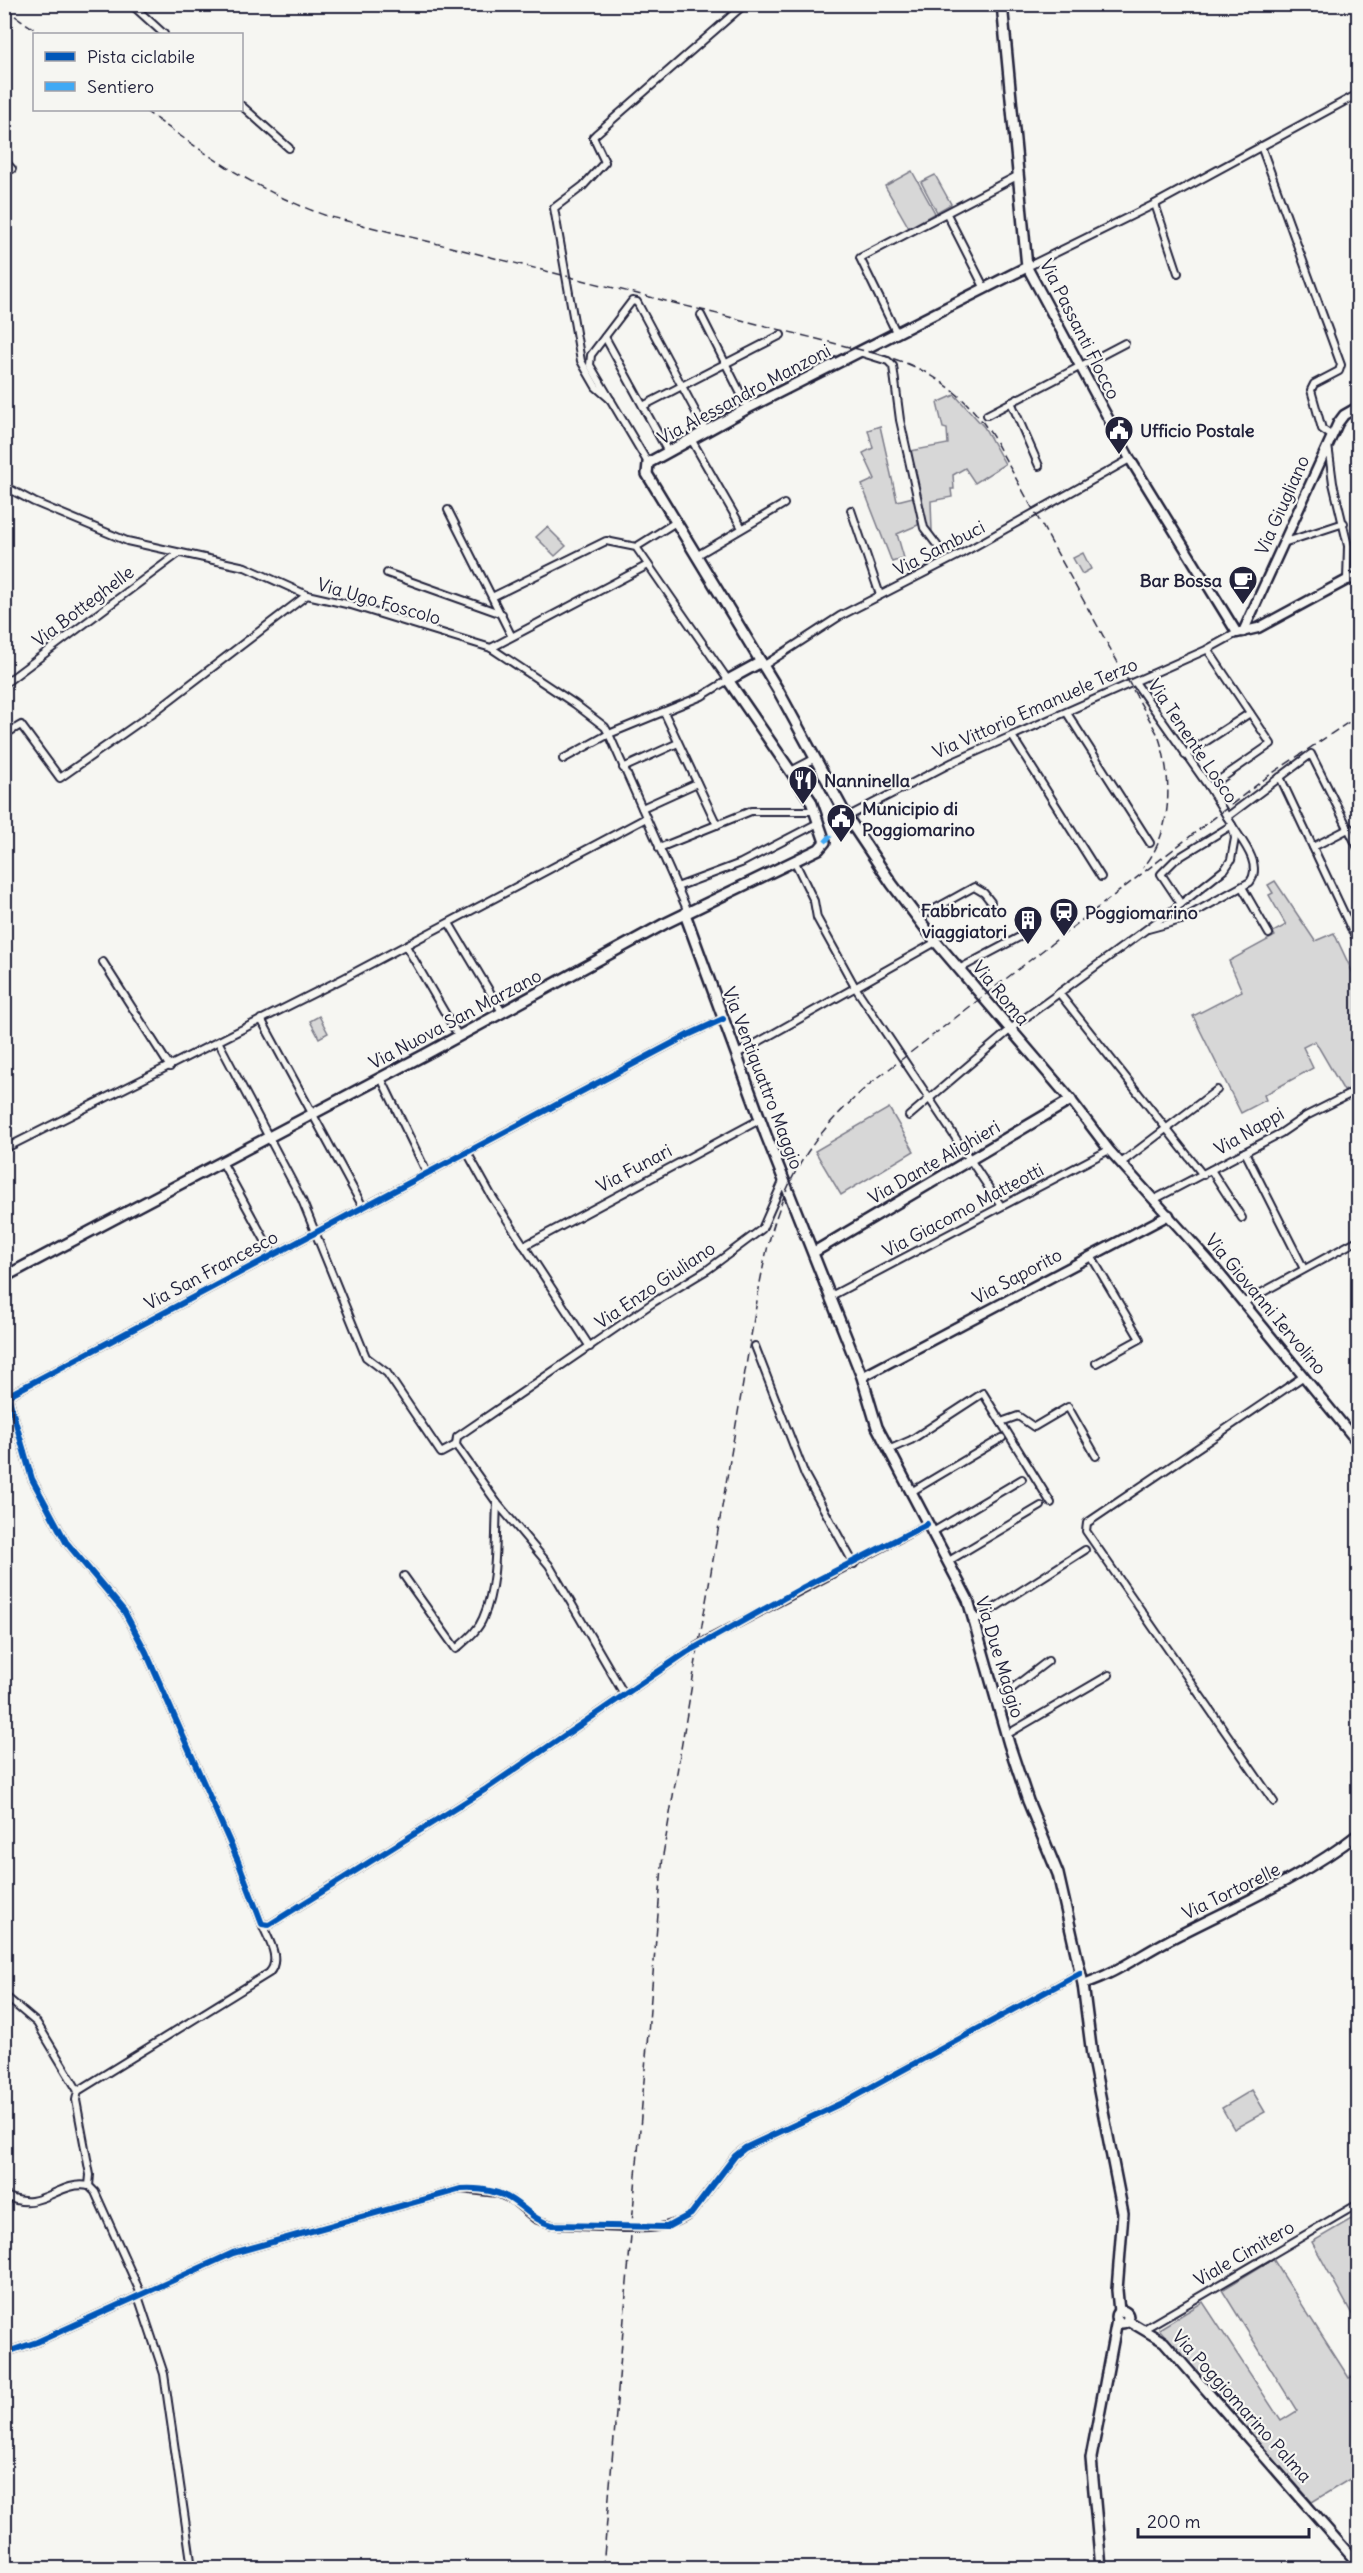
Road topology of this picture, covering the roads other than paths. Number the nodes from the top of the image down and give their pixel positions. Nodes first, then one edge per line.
1 (131, 4) edge
2 (745, 4) edge
3 (1002, 4) edge
4 (163, 33) edge
5 (1359, 94) edge
6 (243, 107) edge
7 (1261, 146) junction
8 (289, 148) dead end
9 (4, 160) edge
10 (12, 168) dead end
11 (1019, 175) junction
12 (1155, 204) junction
13 (948, 216) dead end
14 (1027, 267) junction
15 (1178, 273) dead end
16 (985, 289) junction
17 (701, 315) dead end
18 (897, 334) junction
19 (781, 335) dead end
20 (605, 337) junction
21 (1125, 343) dead end
22 (859, 352) junction
23 (725, 363) junction
24 (1079, 367) junction
25 (682, 386) junction
26 (611, 400) junction
27 (1011, 402) junction
28 (643, 406) junction
29 (1359, 407) edge
30 (748, 408) junction
31 (987, 415) dead end
32 (706, 431) junction
33 (1332, 436) junction
34 (691, 439) junction
35 (1328, 445) junction
36 (668, 452) junction
37 (1130, 459) junction
38 (648, 463) junction
39 (1039, 466) dead end
40 (4, 486) edge
41 (784, 504) dead end
42 (448, 510) dead end
43 (851, 510) dead end
44 (676, 522) junction
45 (1344, 524) junction
46 (742, 528) junction
47 (1283, 543) junction
48 (636, 547) junction
49 (940, 549) dead end
50 (179, 553) junction
51 (696, 556) junction
52 (648, 565) junction
53 (387, 573) dead end
54 (1359, 578) edge
55 (1347, 580) junction
56 (307, 595) junction
57 (880, 595) junction
58 (494, 596) junction
59 (502, 614) junction
60 (1242, 630) junction
61 (511, 635) junction
62 (491, 648) junction
63 (1208, 650) junction
64 (762, 664) junction
65 (728, 680) junction
66 (1135, 682) junction
67 (4, 684) edge
68 (664, 712) junction
69 (1067, 713) junction
70 (1250, 713) junction
71 (609, 734) junction
72 (4, 735) edge
73 (1012, 736) junction
74 (678, 743) junction
75 (1185, 755) junction
76 (816, 758) junction
77 (563, 759) dead end
78 (623, 768) junction
79 (790, 771) junction
80 (1280, 777) junction
81 (697, 783) junction
82 (1209, 787) junction
83 (642, 808) junction
84 (814, 811) junction
85 (847, 817) junction
86 (1227, 817) junction
87 (646, 818) junction
88 (818, 823) junction
89 (717, 825) junction
90 (1232, 825) junction
91 (1350, 828) junction
92 (1150, 843) dead end
93 (1313, 847) junction
94 (659, 848) junction
95 (1359, 848) edge
96 (794, 861) junction
97 (1101, 878) dead end
98 (677, 887) junction
99 (1242, 887) junction
100 (991, 902) dead end
101 (1181, 904) junction
102 (685, 914) junction
103 (918, 918) junction
104 (449, 923) junction
105 (1144, 930) junction
106 (1027, 933) dead end
107 (1269, 934) dead end
108 (936, 942) junction
109 (1359, 944) edge
110 (406, 946) junction
111 (103, 962) dead end
112 (959, 969) junction
113 (855, 987) junction
114 (1059, 993) junction
115 (502, 1012) junction
116 (261, 1019) junction
117 (723, 1019) junction
118 (1010, 1030) junction
119 (459, 1036) junction
120 (219, 1043) junction
121 (737, 1054) junction
122 (170, 1067) junction
123 (381, 1078) junction
124 (1217, 1090) dead end
125 (1359, 1090) edge
126 (928, 1099) junction
127 (1071, 1100) junction
128 (314, 1113) junction
129 (909, 1116) dead end
130 (761, 1119) junction
131 (1168, 1129) junction
132 (268, 1137) junction
133 (4, 1149) edge
134 (1109, 1150) junction
135 (467, 1152) junction
136 (1245, 1152) junction
137 (971, 1160) junction
138 (222, 1162) junction
139 (1121, 1163) junction
140 (1211, 1170) junction
141 (427, 1173) junction
142 (1203, 1175) junction
143 (784, 1179) junction
144 (1155, 1199) junction
145 (1001, 1206) junction
146 (363, 1207) junction
147 (1169, 1215) junction
148 (1242, 1218) dead end
149 (316, 1232) junction
150 (1359, 1240) edge
151 (524, 1246) junction
152 (814, 1252) junction
153 (273, 1255) junction
154 (1090, 1257) junction
155 (1304, 1269) junction
156 (4, 1277) edge
157 (831, 1296) junction
158 (1243, 1303) junction
159 (756, 1346) dead end
160 (590, 1347) junction
161 (1096, 1363) dead end
162 (1304, 1376) junction
163 (862, 1377) junction
164 (4, 1382) edge
165 (9, 1395) junction
166 (1001, 1422) junction
167 (1355, 1432) edge
168 (1002, 1438) dead end
169 (1359, 1443) edge
170 (456, 1445) junction
171 (888, 1450) junction
172 (1096, 1456) dead end
173 (1022, 1479) dead end
174 (910, 1492) junction
175 (497, 1503) junction
176 (1051, 1503) dead end
177 (1041, 1506) dead end
178 (929, 1528) junction
179 (1085, 1550) dead end
180 (947, 1562) junction
181 (854, 1564) junction
182 (404, 1576) dead end
183 (974, 1621) junction
184 (1048, 1661) dead end
185 (1109, 1675) dead end
186 (624, 1694) junction
187 (997, 1700) junction
188 (1006, 1735) junction
189 (1275, 1802) dead end
190 (1359, 1834) edge
191 (262, 1924) junction
192 (1080, 1973) junction
193 (1083, 1984) junction
194 (4, 1995) edge
195 (78, 2091) junction
196 (89, 2186) junction
197 (4, 2195) edge
198 (1359, 2204) edge
199 (140, 2295) junction
200 (1121, 2317) junction
201 (1144, 2329) junction
202 (4, 2353) edge
203 (1359, 2564) edge
204 (192, 2568) edge
205 (1101, 2568) edge

1 - 4 street
2 - 26 street
3 - 11 main road, Via Passanti Flocco
5 - 7 street
6 - 8 street
7 - 12 street
7 - 33 street
9 - 10 street
11 - 14 main road, Via Passanti Flocco
11 - 18 street
12 - 14 street
12 - 15 street
13 - 16 street
14 - 16 main road, Via Alessandro Manzoni
14 - 24 street, Via Passanti Flocco
16 - 18 main road, Via Alessandro Manzoni
17 - 23 street
18 - 22 main road, Via Alessandro Manzoni
19 - 23 street
20 - 25 street
20 - 26 street
20 - 28 street
21 - 24 street
22 - 30 main road, Via Alessandro Manzoni
22 - 49 street
23 - 25 street
23 - 30 street
24 - 27 street
24 - 37 street, Via Passanti Flocco
25 - 28 street
25 - 32 street
26 - 38 street
27 - 31 street
27 - 39 street
28 - 36 street
29 - 33 street, Via Giugliano
30 - 32 main road, Via Alessandro Manzoni
32 - 34 main road, Via Alessandro Manzoni
33 - 35 street, Via Giugliano
34 - 36 main road, Via Alessandro Manzoni
34 - 46 street
35 - 45 street
35 - 47 street, Via Giugliano
36 - 38 main road, Via Alessandro Manzoni
37 - 57 street, Via Sambuci
37 - 60 street, Via Passanti Flocco
38 - 44 main road, Via Alessandro Manzoni
40 - 50 street
41 - 46 street
42 - 58 street
43 - 57 street
44 - 48 street
44 - 51 main road, Via Alessandro Manzoni
45 - 47 street
45 - 55 street
46 - 51 street
47 - 60 street, Via Giugliano
48 - 52 street
48 - 58 street
50 - 56 street
50 - 67 street, Via Botteghelle
51 - 64 main road, Via Alessandro Manzoni
52 - 61 street
52 - 65 street
53 - 59 street
54 - 55 street
55 - 60 street
56 - 62 street, Via Ugo Foscolo
56 - 72 street, Via Ugo Foscolo
57 - 64 street, Via Sambuci
58 - 59 street
59 - 61 street
60 - 63 street, Via Vittorio Emanuele Terzo
61 - 62 street
62 - 71 street, Via Ugo Foscolo
63 - 66 street, Via Vittorio Emanuele Terzo
63 - 70 street
64 - 65 main road
64 - 76 main road, Via Alessandro Manzoni
65 - 68 street
65 - 79 main road, Via Nuova San Marzano
66 - 69 street, Via Vittorio Emanuele Terzo
66 - 75 street, Via Tenente Losco
68 - 71 street
68 - 74 street
69 - 73 street, Via Vittorio Emanuele Terzo
69 - 92 street
70 - 75 street
70 - 82 street
71 - 77 street
71 - 78 street
73 - 85 street, Via Vittorio Emanuele Terzo
73 - 97 street
74 - 78 street
74 - 81 street
75 - 82 street, Via Tenente Losco
76 - 79 street
76 - 85 main road, Via Alessandro Manzoni
78 - 83 street
79 - 84 main road, Via Nuova San Marzano
80 - 86 street
80 - 91 street
80 - 93 street
81 - 83 street
81 - 89 street
82 - 86 street, Via Tenente Losco
83 - 87 street
84 - 88 main road, Via Nuova San Marzano
84 - 89 street
85 - 103 main road, Via Roma
86 - 90 street, Via Tenente Losco
87 - 94 street
87 - 104 street
88 - 96 main road, Via Nuova San Marzano
88 - 98 street
89 - 94 street
90 - 99 street
90 - 101 street, Via Tenente Losco
90 - 101 street
91 - 93 street
91 - 95 street
93 - 109 street
94 - 98 street
96 - 102 main road, Via Nuova San Marzano
96 - 113 street
98 - 102 street
99 - 105 street
99 - 107 street
100 - 103 street
101 - 105 street, Via Tenente Losco
102 - 115 main road, Via Nuova San Marzano
102 - 117 main road, Via Ventiquattro Maggio
103 - 108 main road, Via Roma
104 - 110 street
104 - 115 street
105 - 114 street, Via Tenente Losco
106 - 112 street
108 - 112 main road, Via Roma
108 - 113 street
110 - 116 street
110 - 119 street
111 - 122 street
112 - 118 main road, Via Roma
113 - 121 street
113 - 126 street
114 - 118 street, Via Tenente Losco
114 - 131 street
115 - 119 main road, Via Nuova San Marzano
116 - 120 street
116 - 128 street
117 - 121 main road, Via Ventiquattro Maggio
117 - 135 street
118 - 126 street, Via Tenente Losco
118 - 127 main road, Via Roma
119 - 123 main road, Via Nuova San Marzano
120 - 122 street
120 - 132 street
121 - 130 main road, Via Ventiquattro Maggio
122 - 133 street
123 - 128 main road, Via Nuova San Marzano
123 - 141 street
124 - 131 street
125 - 136 street, Via Nappi
126 - 129 street, Via Tenente Losco
126 - 137 street
127 - 134 street
127 - 137 main road, Via Dante Alighieri
128 - 132 main road, Via Nuova San Marzano
128 - 146 street
130 - 143 main road, Via Ventiquattro Maggio
130 - 151 street, Via Funari
131 - 139 street
131 - 142 street
132 - 138 main road, Via Nuova San Marzano
132 - 149 street
134 - 139 street
134 - 145 street, Via Giacomo Matteotti
135 - 141 street, Via San Francesco
135 - 151 street, Via Enzo Giuliano
136 - 140 street, Via Nappi
136 - 155 street
137 - 145 street
137 - 152 main road, Via Dante Alighieri
138 - 153 street
138 - 156 main road, Via Nuova San Marzano
139 - 144 street
140 - 142 street, Via Nappi
140 - 148 street
141 - 146 street, Via San Francesco
142 - 144 street, Via Nappi
143 - 152 main road, Via Ventiquattro Maggio
143 - 160 street, Via Enzo Giuliano
144 - 147 street
145 - 157 street, Via Giacomo Matteotti
146 - 149 street, Via San Francesco
147 - 154 street, Via Saporito
147 - 158 street, Via Giovanni Iervolino
149 - 153 street, Via San Francesco
149 - 170 street
150 - 155 street
151 - 160 street, Via Enzo Giuliano
152 - 157 main road, Via Due Maggio
153 - 165 street, Via San Francesco
154 - 161 street
154 - 163 street, Via Saporito
155 - 158 street
157 - 163 main road, Via Due Maggio
158 - 162 street, Via Giovanni Iervolino
159 - 181 street
160 - 170 street
162 - 167 street, Via Giovanni Iervolino
162 - 189 street
163 - 171 main road, Via Due Maggio
164 - 165 street
165 - 191 street
166 - 171 street
166 - 172 street
166 - 176 street
167 - 169 street, Via Giovanni Iervolino
168 - 174 street
170 - 175 street
171 - 174 main road, Via Due Maggio
173 - 178 street
174 - 178 main road, Via Due Maggio
175 - 182 street
175 - 186 street
177 - 180 street
178 - 180 main road, Via Due Maggio
178 - 181 street
179 - 183 street
180 - 183 main road, Via Due Maggio
181 - 186 street, bridge
183 - 187 main road, Via Due Maggio
184 - 187 street
185 - 188 street
186 - 191 street
187 - 188 main road, Via Due Maggio
188 - 192 main road, Via Due Maggio
190 - 193 street, Via Tortorelle
191 - 195 street
192 - 193 main road, Via Due Maggio
192 - 199 street, bridge
193 - 200 main road, Via Due Maggio
194 - 195 street
195 - 196 street
196 - 197 street
196 - 199 street
198 - 201 street, Viale Cimitero
199 - 202 street
199 - 204 street
200 - 201 street, Via Poggiomarino Palma
200 - 205 main road, Via Due Maggio
201 - 203 street, Via Poggiomarino Palma

